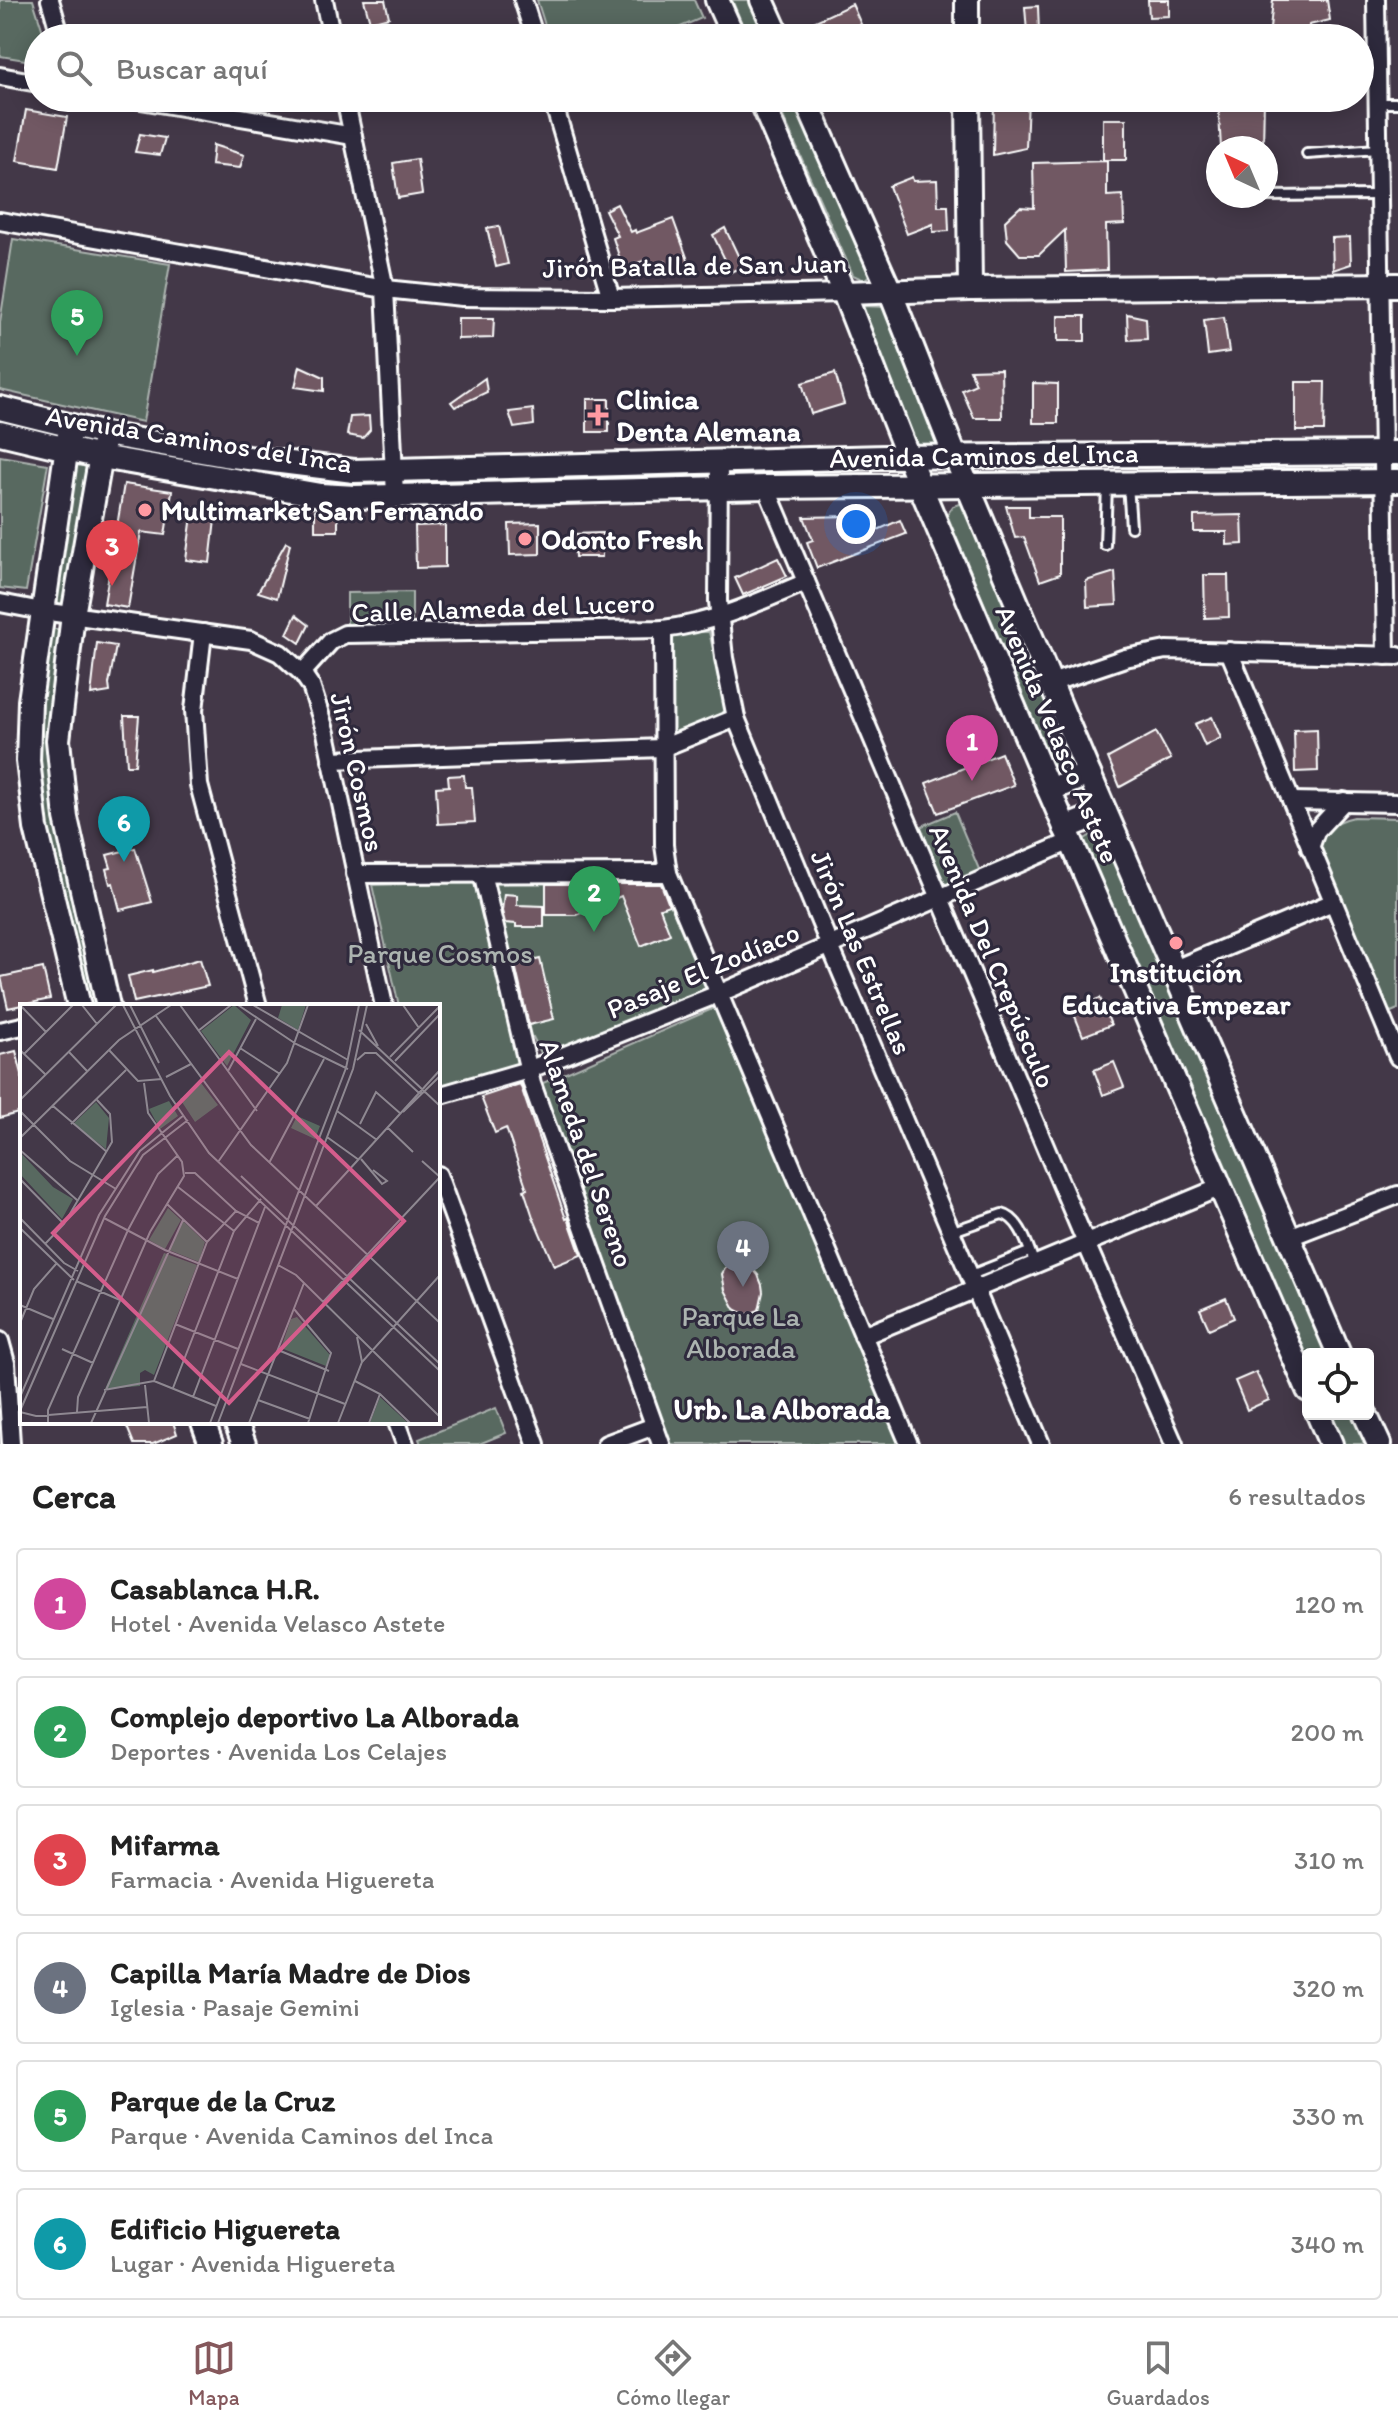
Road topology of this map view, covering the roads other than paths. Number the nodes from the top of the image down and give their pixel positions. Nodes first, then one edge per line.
1 (50, 0) edge
2 (324, 0) edge
3 (523, 0) edge
4 (717, 0) edge
5 (762, 0) edge
6 (967, 0) edge
7 (1376, 0) edge
8 (57, 24) edge
9 (329, 24) edge
10 (531, 24) edge
11 (728, 24) edge
12 (773, 24) edge
13 (967, 24) edge
14 (0, 76) edge
15 (24, 80) edge
16 (1378, 103) junction
17 (1398, 103) edge
18 (212, 112) edge
19 (348, 112) edge
20 (556, 112) edge
21 (766, 112) edge
22 (811, 112) edge
23 (968, 112) edge
24 (353, 136) junction
25 (1379, 149) junction
26 (1307, 154) dead end
27 (1380, 195) junction
28 (1278, 196) edge
29 (0, 221) edge
30 (1390, 286) edge
31 (385, 289) junction
32 (970, 289) junction
33 (890, 291) junction
34 (844, 293) junction
35 (611, 298) junction
36 (0, 408) edge
37 (71, 426) junction
38 (0, 433) edge
39 (105, 434) junction
40 (66, 451) junction
41 (1391, 453) edge
42 (955, 456) junction
43 (101, 457) junction
44 (908, 457) junction
45 (719, 461) junction
46 (395, 469) junction
47 (1391, 481) edge
48 (1118, 484) junction
49 (968, 485) junction
50 (921, 486) junction
51 (766, 487) junction
52 (719, 490) junction
53 (395, 495) junction
54 (1131, 527) dead end
55 (1105, 545) dead end
56 (806, 582) junction
57 (0, 603) edge
58 (42, 611) junction
59 (73, 615) junction
60 (720, 618) junction
61 (663, 629) junction
62 (203, 633) junction
63 (1229, 651) junction
64 (1392, 656) edge
65 (302, 673) junction
66 (1051, 683) junction
67 (736, 718) junction
68 (662, 748) junction
69 (331, 760) junction
70 (1089, 774) junction
71 (1049, 790) junction
72 (1292, 801) junction
73 (1344, 801) junction
74 (1398, 803) edge
75 (1105, 812) junction
76 (1068, 835) junction
77 (1310, 848) junction
78 (482, 873) junction
79 (668, 873) junction
80 (355, 874) junction
81 (940, 898) junction
82 (1333, 902) junction
83 (830, 946) junction
84 (1172, 970) junction
85 (718, 994) junction
86 (79, 1004) edge
87 (108, 1004) edge
88 (257, 1004) edge
89 (384, 1004) edge
90 (20, 1026) edge
91 (0, 1031) edge
92 (1394, 1034) edge
93 (1398, 1057) edge
94 (528, 1070) junction
95 (440, 1095) edge
96 (440, 1180) edge
97 (1221, 1187) junction
98 (1398, 1195) edge
99 (953, 1231) junction
100 (1287, 1238) junction
101 (1086, 1243) junction
102 (1032, 1258) junction
103 (974, 1282) junction
104 (863, 1336) junction
105 (0, 1341) edge
106 (1336, 1348) edge
107 (3, 1363) edge
108 (1302, 1376) edge
109 (1321, 1420) edge
110 (1368, 1420) edge
111 (204, 1424) edge
112 (237, 1424) edge
113 (398, 1424) edge
114 (654, 1426) junction
115 (11, 1444) edge
116 (211, 1444) edge
117 (244, 1444) edge
118 (405, 1444) edge
119 (536, 1444) edge
120 (606, 1444) edge
121 (661, 1444) edge
122 (909, 1444) edge
123 (1041, 1444) edge
124 (1174, 1444) edge
125 (1331, 1444) edge
126 (1379, 1444) edge

1 - 8 street
2 - 9 street
3 - 10 street
4 - 11 main road
5 - 12 main road
6 - 13 main road
7 - 16 street
14 - 15 street
16 - 17 lane
16 - 25 street
18 - 24 street
19 - 24 street
20 - 35 street
21 - 34 main road, Avenida Velasco Astete
22 - 33 main road, Avenida Velasco Astete
23 - 32 main road
24 - 31 street
25 - 26 lane
25 - 27 street
27 - 28 lane
27 - 30 street
29 - 31 street, Jirón Batalla de San Juan
30 - 32 main road, Jirón Batalla de San Juan
30 - 41 street
31 - 35 street, Jirón Batalla de San Juan
31 - 46 street
32 - 33 main road, Jirón Batalla de San Juan
33 - 34 main road, Jirón Batalla de San Juan
33 - 42 main road, Avenida Velasco Astete
34 - 35 street, Jirón Batalla de San Juan
34 - 44 main road, Avenida Velasco Astete
36 - 37 main road, Avenida Caminos del Inca
37 - 39 main road, Avenida Caminos del Inca
37 - 40 main road
38 - 40 main road, Avenida Caminos del Inca
39 - 43 main road
39 - 46 main road, Avenida Caminos del Inca
40 - 43 main road, Avenida Caminos del Inca
40 - 58 main road
41 - 42 main road, Avenida Caminos del Inca
41 - 47 street
42 - 44 main road, Avenida Caminos del Inca
42 - 49 main road, Avenida Velasco Astete
43 - 53 main road, Avenida Caminos del Inca
43 - 59 main road
44 - 45 main road, Avenida Caminos del Inca
44 - 50 main road, Avenida Velasco Astete
45 - 46 main road, Avenida Caminos del Inca
45 - 52 street, Jirón Las Estrellas
46 - 53 street
47 - 48 main road, Avenida Caminos del Inca
47 - 64 street
48 - 49 main road, Avenida Caminos del Inca
48 - 54 lane
48 - 55 lane
49 - 50 main road, Avenida Caminos del Inca
49 - 66 main road, Avenida Velasco Astete
50 - 51 main road, Avenida Caminos del Inca
50 - 71 main road, Avenida Velasco Astete
51 - 52 main road, Avenida Caminos del Inca
51 - 56 street, Avenida Del Crepúsculo
52 - 53 main road, Avenida Caminos del Inca
52 - 60 street, Jirón Las Estrellas
56 - 60 street, Calle Alameda del Lucero
56 - 81 street, Avenida Del Crepúsculo
57 - 58 street, Jirón Cosmos
58 - 59 street, Jirón Cosmos
58 - 86 main road
59 - 62 street, Jirón Cosmos
59 - 87 main road
60 - 61 street, Calle Alameda del Lucero
60 - 67 street, Jirón Las Estrellas
61 - 65 street, Calle Alameda del Lucero
61 - 68 street
62 - 65 street, Jirón Cosmos
62 - 88 street
63 - 64 street
63 - 66 street
63 - 72 street
65 - 69 street, Jirón Cosmos
66 - 70 main road, Avenida Velasco Astete
67 - 68 street
67 - 83 street, Jirón Las Estrellas
68 - 69 street
68 - 79 street
69 - 80 street, Jirón Cosmos
70 - 71 main road
70 - 75 main road, Avenida Velasco Astete
71 - 76 main road, Avenida Velasco Astete
72 - 73 street
72 - 77 street
73 - 74 street
73 - 77 street
75 - 76 main road
75 - 84 main road, Avenida Velasco Astete
76 - 81 street, Pasaje El Zodíaco
76 - 97 main road, Avenida Velasco Astete
77 - 82 street
78 - 79 street
78 - 80 street
78 - 94 street, Alameda del Sereno
79 - 85 street
80 - 89 street, Jirón Cosmos
81 - 83 street, Pasaje El Zodíaco
81 - 101 street, Avenida Del Crepúsculo
82 - 84 street
82 - 92 street
83 - 85 street, Pasaje El Zodíaco
83 - 99 street, Jirón Las Estrellas
84 - 100 main road, Avenida Velasco Astete
85 - 94 street, Pasaje El Zodíaco
85 - 104 street
90 - 91 street
92 - 93 street
94 - 95 street, Pasaje El Zodíaco
94 - 114 street, Alameda del Sereno
96 - 119 street
97 - 101 street
97 - 108 main road, Avenida Velasco Astete
98 - 100 street
99 - 102 lane
99 - 103 street, Jirón Las Estrellas
100 - 106 main road, Avenida Velasco Astete
101 - 102 street
101 - 124 street, Avenida Del Crepúsculo
102 - 103 street
103 - 104 street
103 - 123 street, Jirón Las Estrellas
104 - 122 street
105 - 107 street
107 - 115 street
109 - 125 main road
110 - 126 main road
111 - 116 main road
112 - 117 main road
113 - 118 street
114 - 120 street
114 - 121 street, Alameda del Sereno

